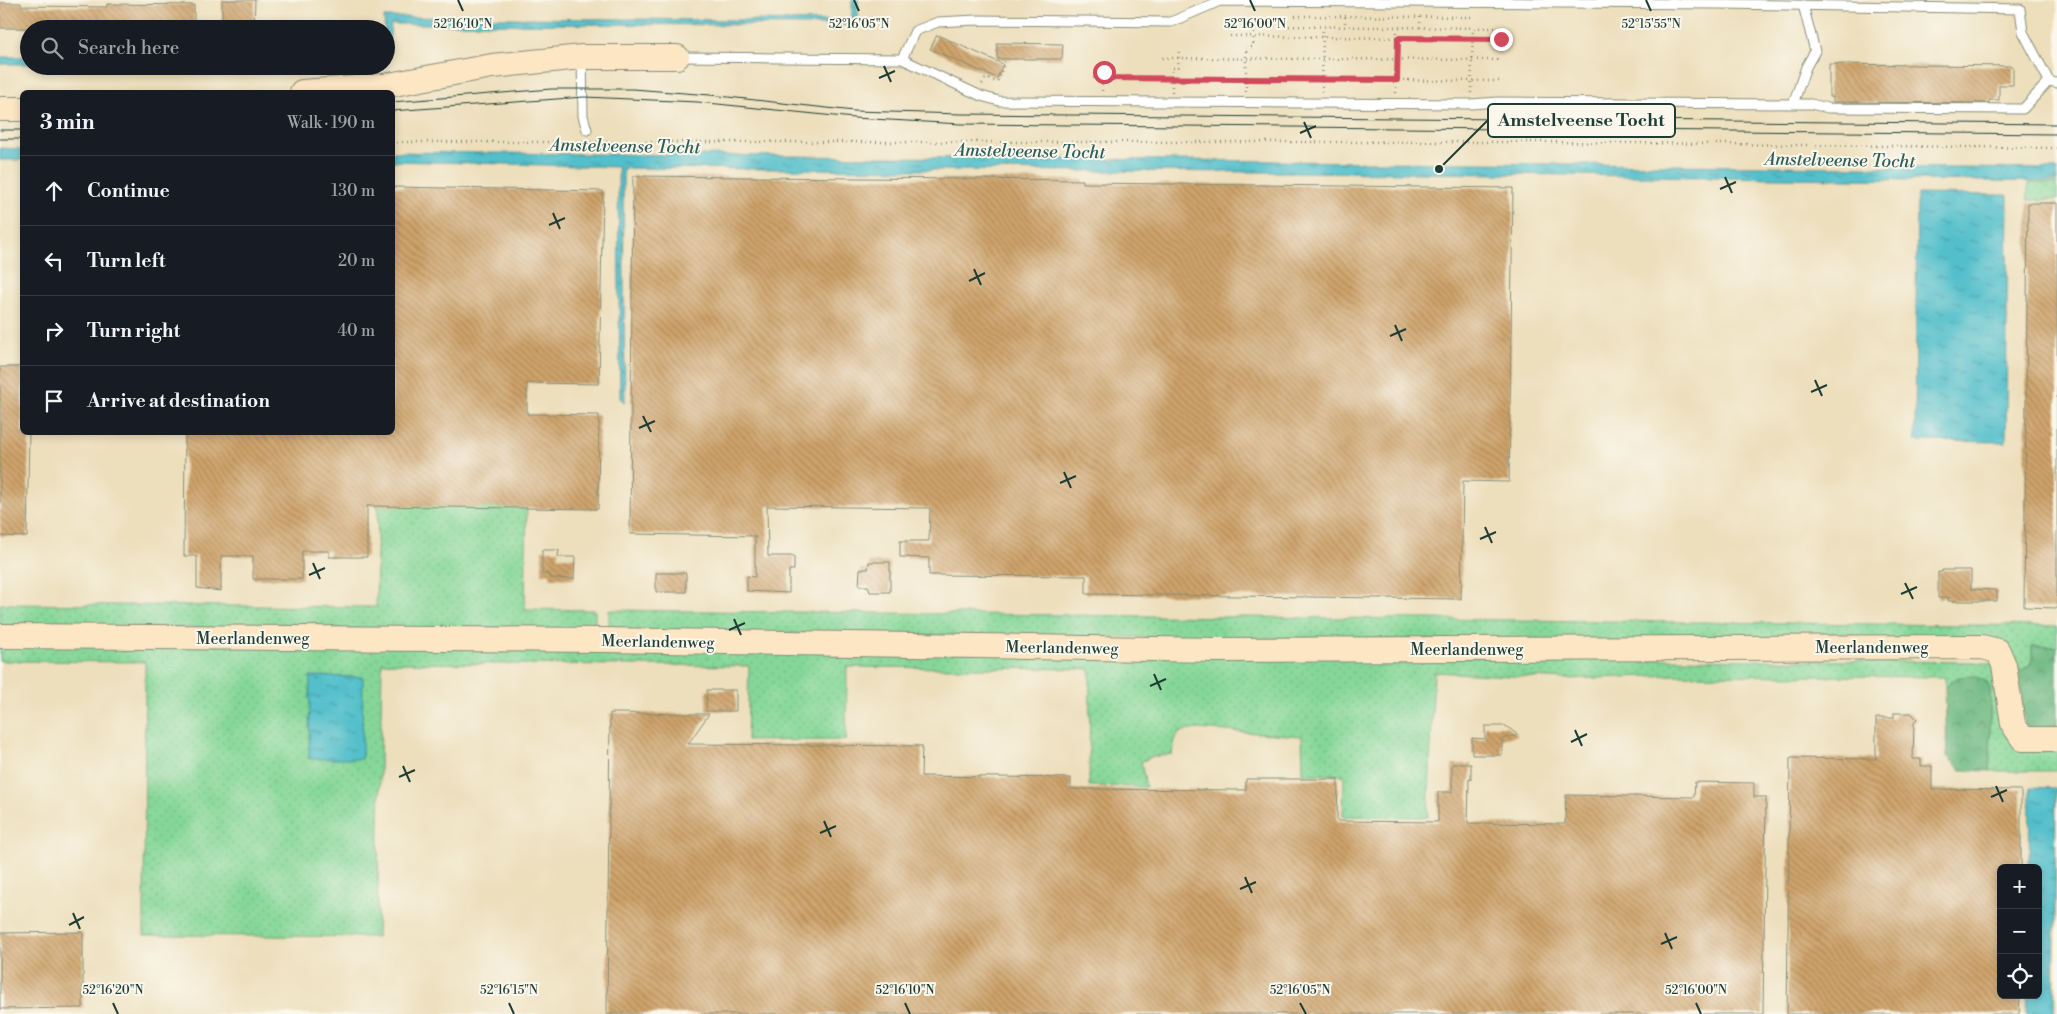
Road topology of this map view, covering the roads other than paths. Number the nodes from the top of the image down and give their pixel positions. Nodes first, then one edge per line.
1 (1803, 5) junction
2 (582, 57) junction
3 (677, 58) joint
4 (902, 59) junction
5 (2053, 82) edge
6 (329, 90) edge
7 (1793, 104) junction
8 (0, 109) edge
9 (20, 109) edge
10 (587, 130) dead end
11 (0, 636) edge
12 (2057, 739) edge

1 - 4 lane
1 - 5 lane
1 - 7 lane
2 - 3 street
2 - 6 street
2 - 10 lane
3 - 4 lane
4 - 7 lane
5 - 7 lane
8 - 9 street
11 - 12 street, Meerlandenweg

